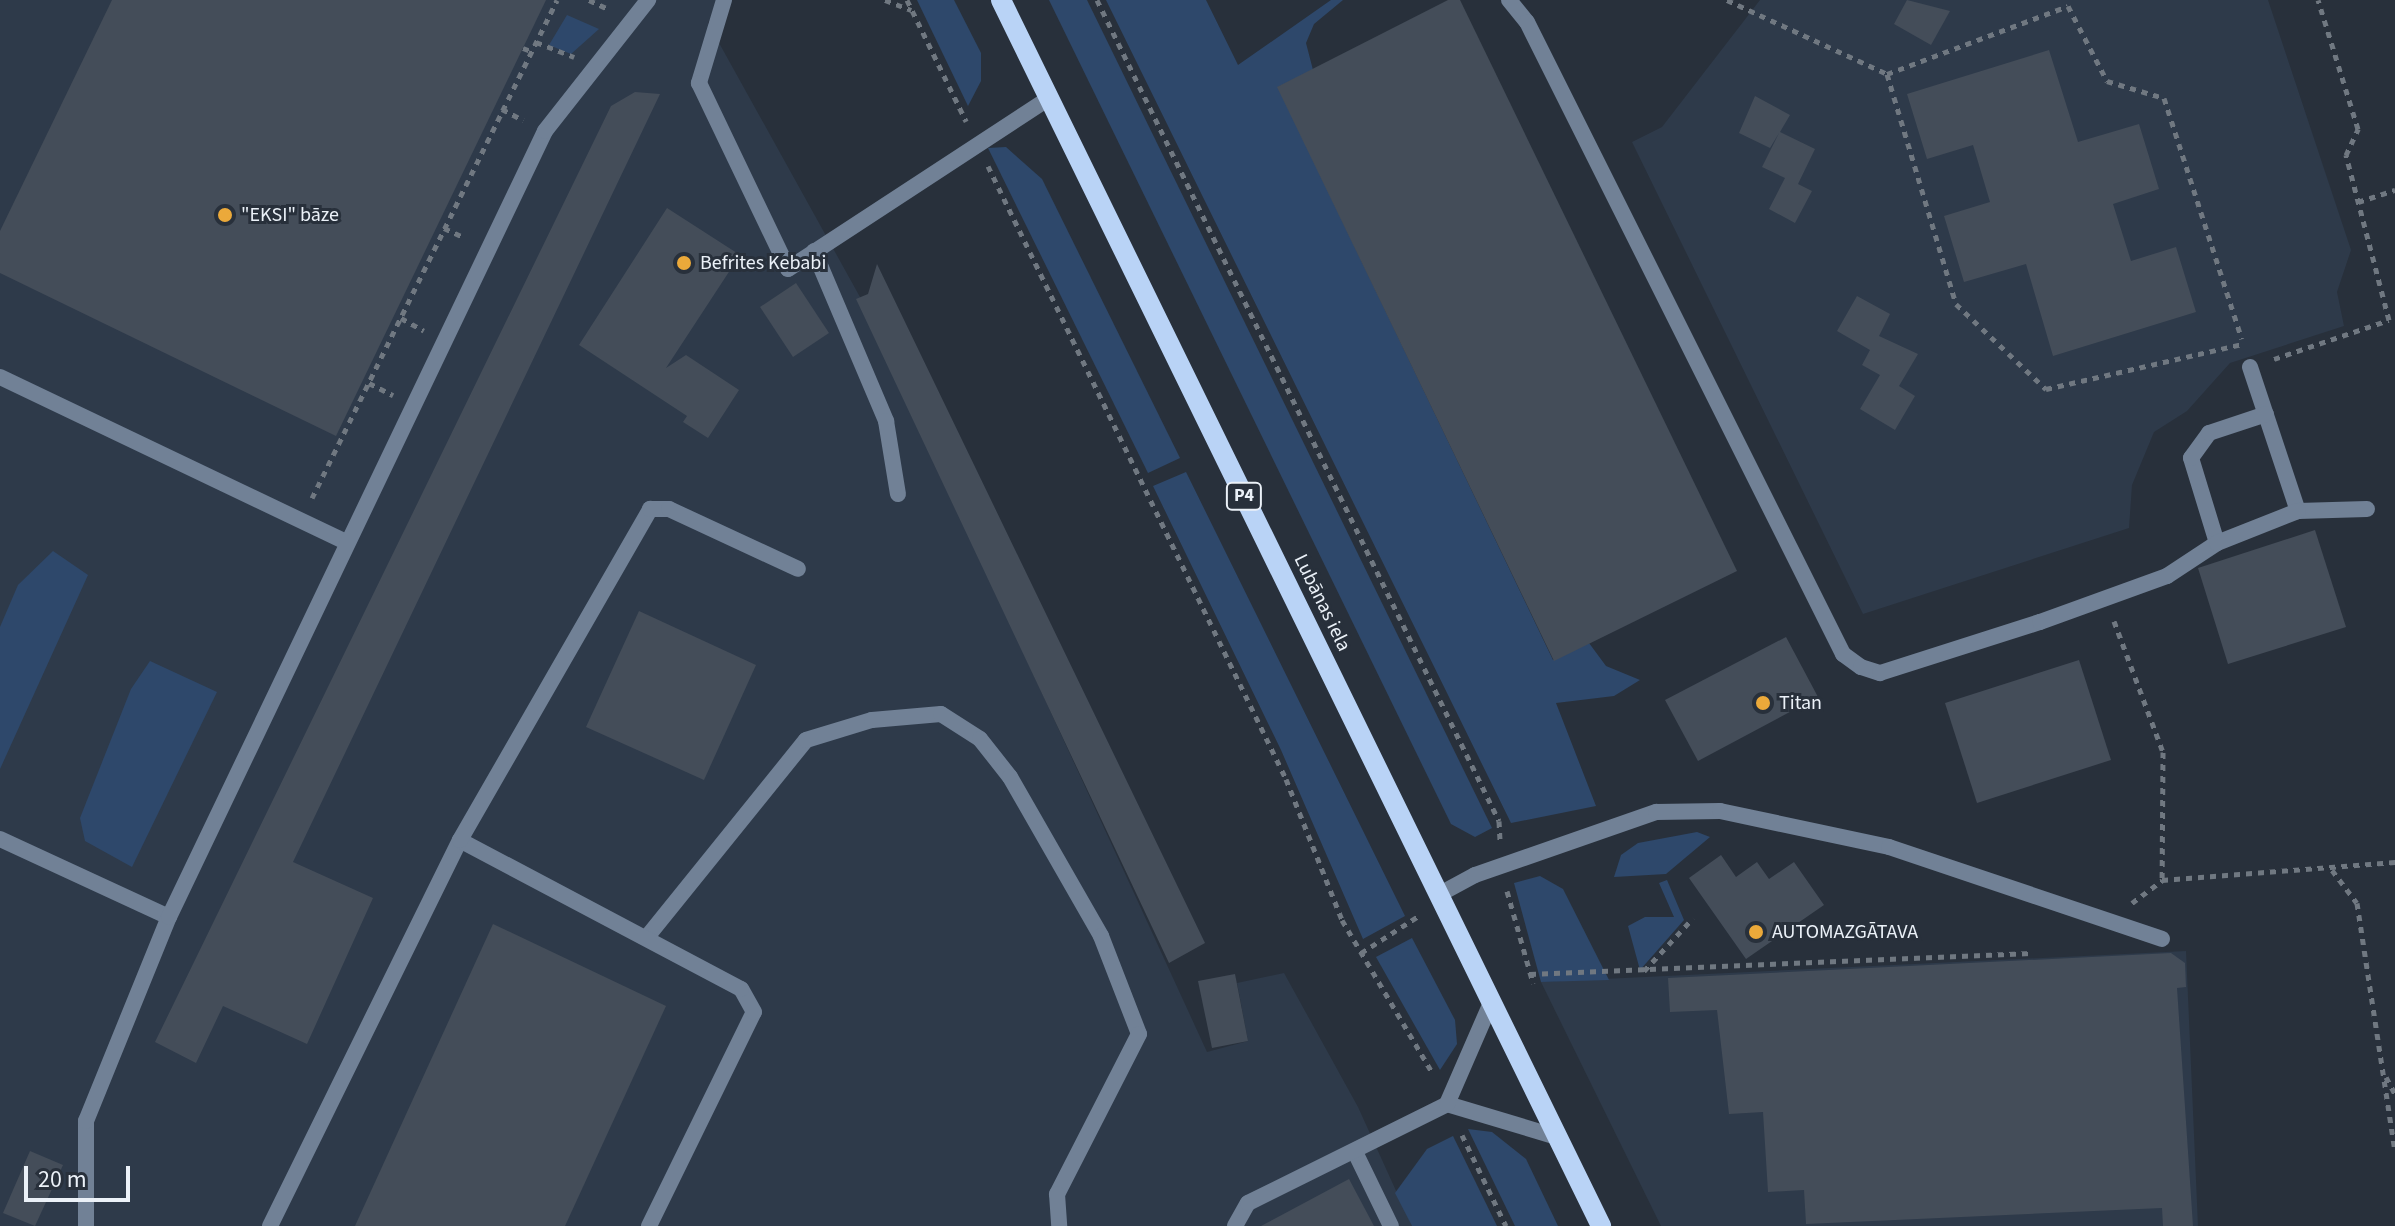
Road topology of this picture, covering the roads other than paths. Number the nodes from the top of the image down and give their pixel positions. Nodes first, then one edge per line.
1 (648, 0) edge
2 (724, 0) edge
3 (1001, 0) edge
4 (1509, 0) edge
5 (1049, 98) junction
6 (814, 251) junction
7 (2250, 367) road end
8 (0, 377) edge
9 (2266, 414) junction
10 (898, 494) dead end
11 (2367, 509) dead end
12 (2298, 511) junction
13 (344, 541) junction
14 (2217, 543) junction
15 (798, 569) dead end
16 (0, 839) edge
17 (460, 840) junction
18 (1438, 895) junction
19 (169, 917) junction
20 (647, 937) junction
21 (2162, 939) dead end
22 (1491, 1003) junction
23 (1447, 1104) junction
24 (1557, 1137) junction
25 (1355, 1152) junction
26 (86, 1226) edge
27 (270, 1226) edge
28 (649, 1226) edge
29 (1059, 1226) edge
30 (1235, 1226) edge
31 (1391, 1226) edge
32 (1601, 1226) edge

1 - 13 street
2 - 6 street
3 - 5 main road, Lubānas iela / P4
4 - 14 street
5 - 6 street
5 - 18 main road, Lubānas iela / P4
6 - 10 street
7 - 9 street
8 - 13 street
9 - 12 street
9 - 14 street
11 - 12 street
12 - 14 street
13 - 19 street
15 - 17 street
16 - 19 street
17 - 20 street
17 - 27 street
18 - 21 street
18 - 22 main road, Lubānas iela / P4
19 - 26 street
20 - 28 street
20 - 29 street
22 - 23 street
22 - 24 main road, Lubānas iela / P4
23 - 24 street
23 - 25 street
24 - 32 main road, Lubānas iela / P4
25 - 30 street
25 - 31 street

